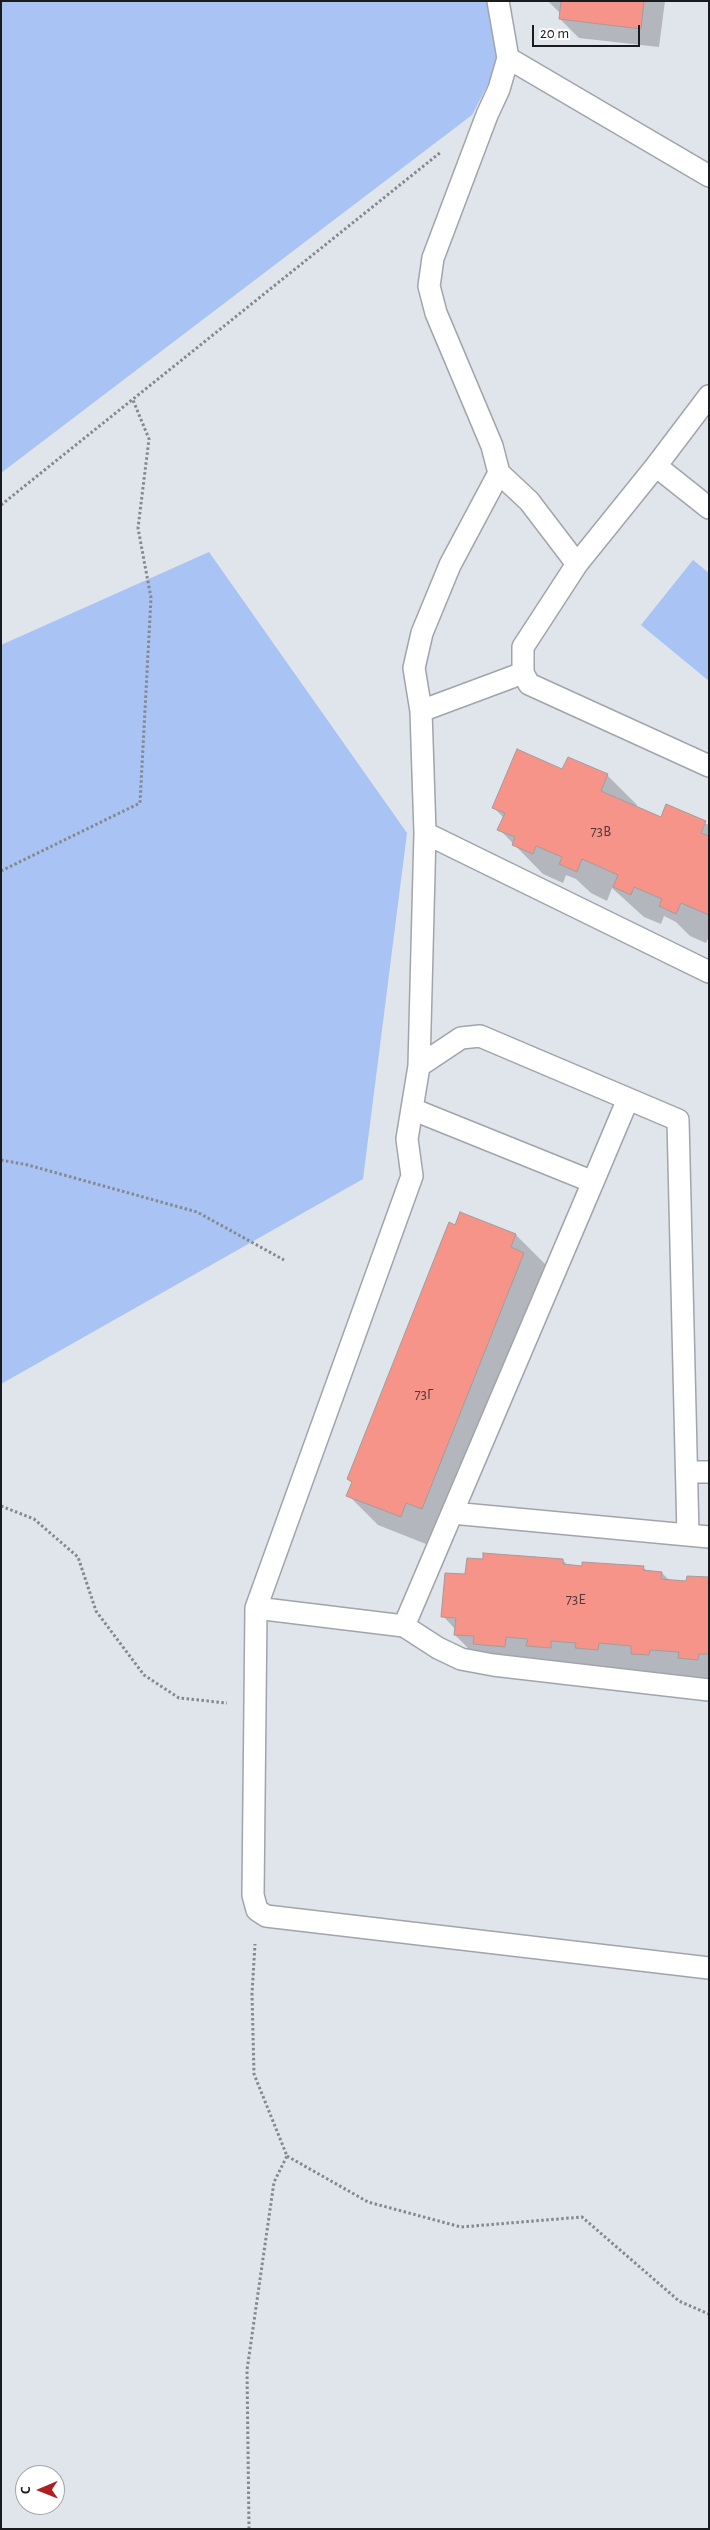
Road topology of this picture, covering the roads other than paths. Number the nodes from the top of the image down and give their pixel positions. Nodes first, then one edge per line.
1 (498, 1) edge
2 (508, 58) junction
3 (709, 176) edge
4 (709, 396) edge
5 (656, 466) junction
6 (500, 473) junction
7 (709, 508) edge
8 (577, 564) junction
9 (523, 673) junction
10 (421, 711) junction
11 (709, 766) edge
12 (425, 833) junction
13 (709, 972) edge
14 (419, 1066) junction
15 (628, 1099) junction
16 (412, 1109) junction
17 (594, 1182) junction
18 (687, 1472) junction
19 (709, 1472) edge
20 (452, 1513) junction
21 (698, 1536) edge
22 (256, 1608) junction
23 (404, 1626) junction
24 (709, 1690) edge
25 (709, 1968) edge

1 - 2 lane
2 - 3 lane
2 - 6 lane
4 - 5 lane
5 - 7 lane
5 - 8 lane
6 - 8 lane
6 - 10 lane
8 - 9 lane
9 - 10 lane
9 - 11 lane
10 - 12 lane
12 - 13 lane
12 - 14 lane
14 - 15 lane
14 - 16 lane
15 - 17 lane
15 - 18 lane
16 - 17 lane
16 - 22 lane
17 - 20 lane
18 - 19 lane
18 - 21 lane
20 - 21 lane
20 - 23 lane
22 - 23 lane
22 - 25 lane
23 - 24 lane

